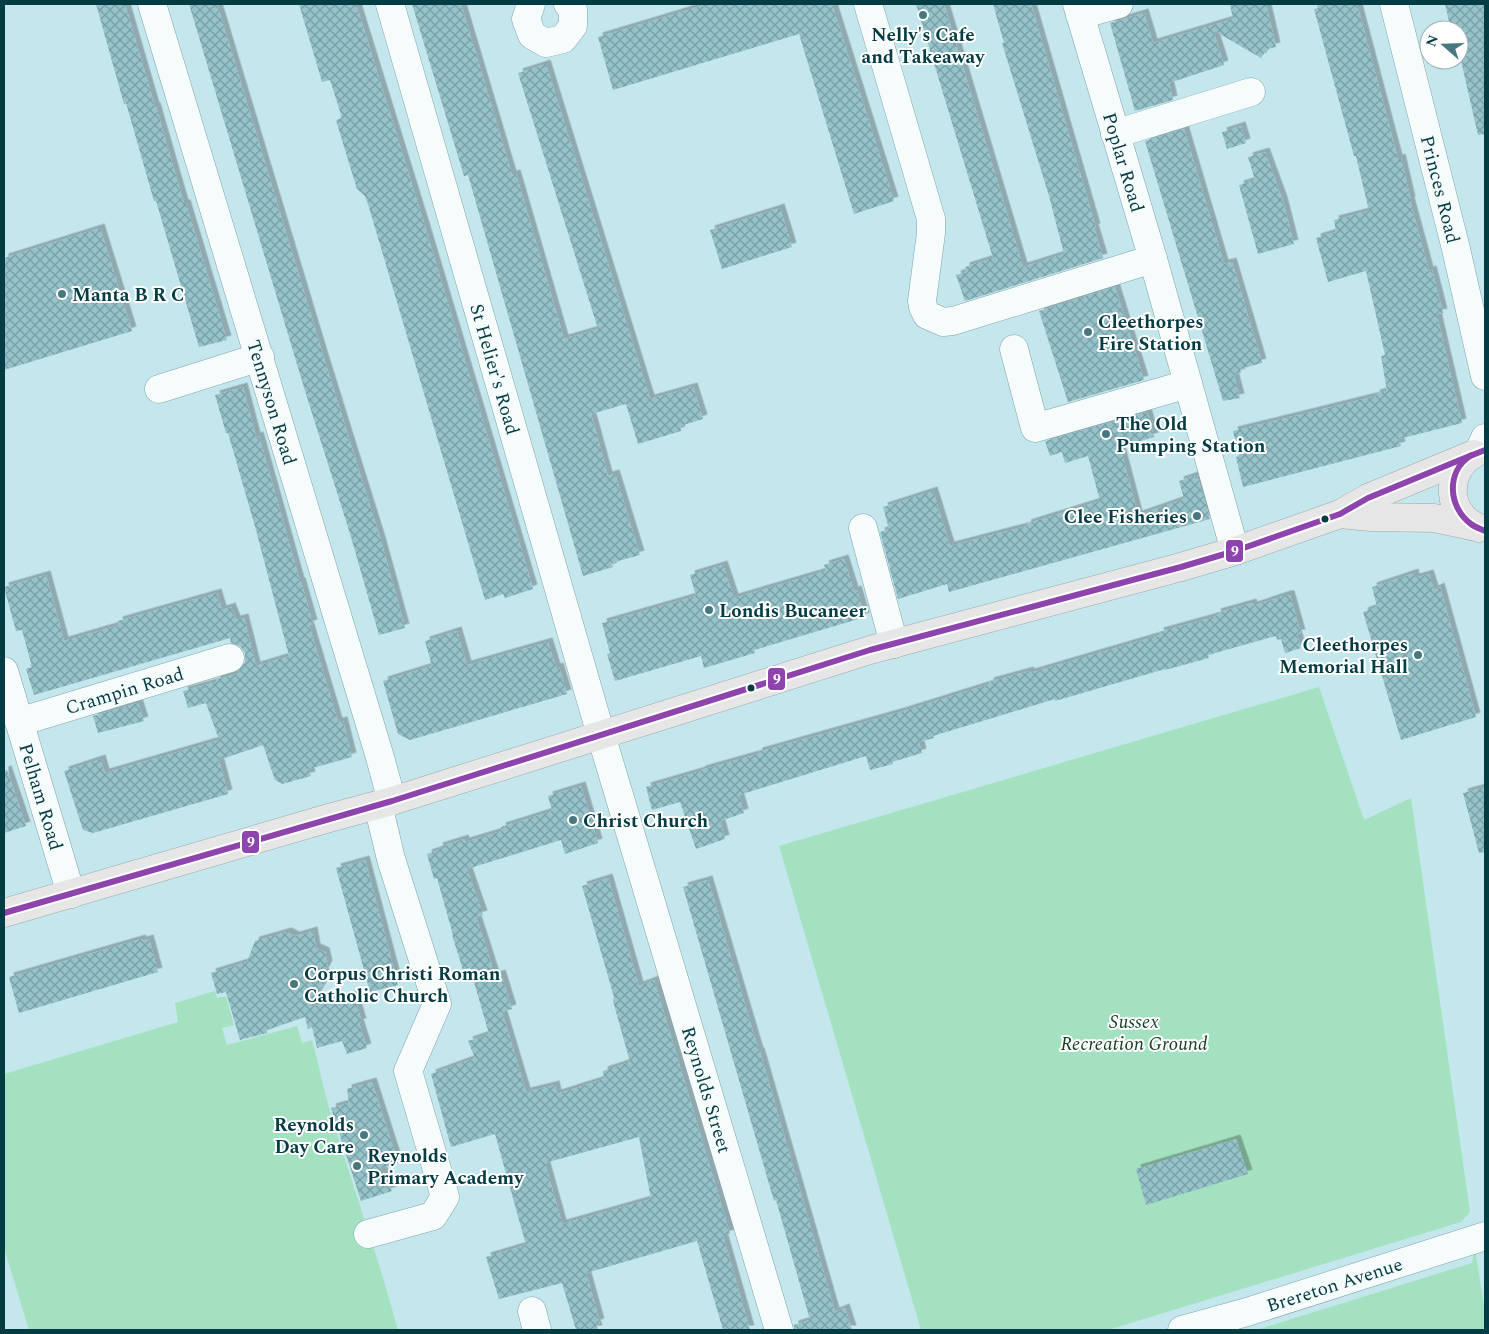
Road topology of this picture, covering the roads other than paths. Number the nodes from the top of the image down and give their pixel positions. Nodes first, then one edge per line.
1 (152, 4) edge
2 (390, 4) edge
3 (531, 4) edge
4 (868, 4) edge
5 (1119, 4) edge
6 (1394, 4) edge
7 (578, 6) edge
8 (1079, 9) edge
9 (1252, 92) dead end
10 (1115, 134) junction
11 (1153, 259) junction
12 (1014, 349) dead end
13 (1482, 351) edge
14 (260, 357) junction
15 (1485, 376) edge
16 (1188, 384) junction
17 (159, 389) dead end
18 (1480, 448) edge
19 (1340, 514) junction
20 (863, 528) dead end
21 (1482, 530) edge
22 (1235, 551) junction
23 (894, 644) junction
24 (230, 658) dead end
25 (4, 671) edge
26 (18, 722) junction
27 (601, 735) junction
28 (385, 803) junction
29 (71, 894) junction
30 (4, 913) edge
31 (368, 1234) dead end
32 (1485, 1236) edge
33 (779, 1330) edge
34 (1182, 1330) edge

1 - 14 street, Tennyson Road
2 - 27 street, St Helier's Road
3 - 7 street
4 - 11 street
5 - 8 street
6 - 13 street, Princes Road
8 - 10 street, Poplar Road
9 - 10 street
10 - 11 street, Poplar Road
11 - 16 street, Poplar Road
12 - 16 street
13 - 15 street, Princes Road
14 - 17 street
14 - 28 street, Tennyson Road
16 - 22 street, Poplar Road
18 - 19 main road
18 - 21 main road
19 - 21 main road
19 - 22 main road
20 - 23 street
22 - 23 main road
23 - 27 main road
24 - 26 street, Crampin Road
25 - 26 street, Pelham Road
26 - 29 street, Pelham Road
27 - 28 main road
27 - 33 street, Reynolds Street
28 - 29 main road
28 - 31 street, Tennyson Road
29 - 30 main road
32 - 34 street, Brereton Avenue

